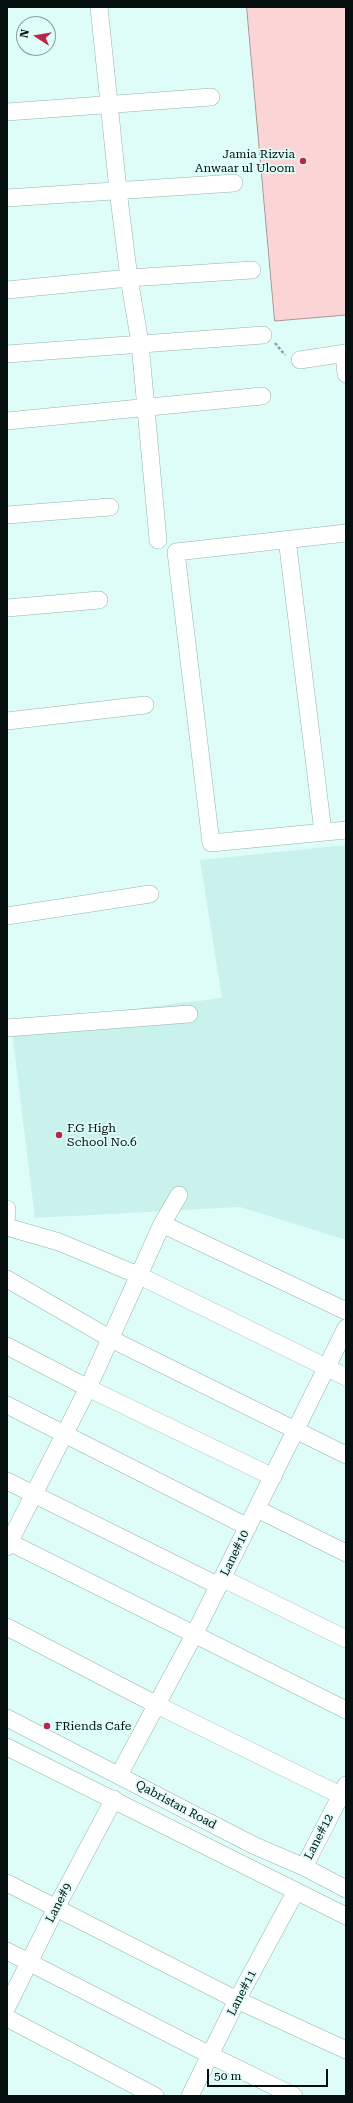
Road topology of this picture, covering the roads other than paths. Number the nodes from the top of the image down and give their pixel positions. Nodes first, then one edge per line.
1 (99, 7) edge
2 (211, 97) dead end
3 (110, 105) junction
4 (7, 112) edge
5 (234, 183) dead end
6 (118, 190) junction
7 (7, 198) edge
8 (252, 270) dead end
9 (129, 278) junction
10 (7, 290) edge
11 (264, 335) road end
12 (140, 343) junction
13 (345, 353) edge
14 (7, 354) edge
15 (300, 360) road end
16 (346, 374) edge
17 (262, 396) dead end
18 (146, 406) junction
19 (7, 421) edge
20 (110, 507) dead end
21 (7, 515) edge
22 (346, 533) edge
23 (158, 540) dead end
24 (287, 540) junction
25 (99, 600) dead end
26 (7, 608) edge
27 (145, 705) dead end
28 (7, 721) edge
29 (346, 830) edge
30 (323, 832) junction
31 (150, 894) dead end
32 (7, 916) edge
33 (189, 1014) dead end
34 (7, 1028) edge
35 (179, 1195) dead end
36 (7, 1210) edge
37 (7, 1216) edge
38 (162, 1224) junction
39 (7, 1227) edge
40 (138, 1275) junction
41 (7, 1279) edge
42 (346, 1311) edge
43 (346, 1328) edge
44 (110, 1339) junction
45 (7, 1346) edge
46 (327, 1367) junction
47 (346, 1377) edge
48 (88, 1388) junction
49 (7, 1405) edge
50 (295, 1431) junction
51 (64, 1433) junction
52 (346, 1455) edge
53 (273, 1477) junction
54 (7, 1481) edge
55 (34, 1493) junction
56 (257, 1509) junction
57 (248, 1527) junction
58 (8, 1543) edge
59 (346, 1553) edge
60 (220, 1582) junction
61 (7, 1627) edge
62 (194, 1634) junction
63 (346, 1639) edge
64 (157, 1704) junction
65 (346, 1710) edge
66 (7, 1718) edge
67 (7, 1747) edge
68 (119, 1774) junction
69 (344, 1793) edge
70 (114, 1799) junction
71 (253, 1845) junction
72 (242, 1863) junction
73 (304, 1867) junction
74 (7, 1882) edge
75 (346, 1889) edge
76 (296, 1891) junction
77 (56, 1908) junction
78 (346, 1916) edge
79 (7, 1951) edge
80 (30, 1962) junction
81 (238, 2000) junction
82 (7, 2007) edge
83 (7, 2018) edge
84 (346, 2050) edge
85 (210, 2055) junction
86 (155, 2096) edge
87 (190, 2096) edge
88 (294, 2096) edge

1 - 3 street
2 - 3 street
3 - 4 street
3 - 6 street
5 - 6 street
6 - 7 street
6 - 9 street
8 - 9 street
9 - 10 street
9 - 12 street
11 - 12 street
12 - 14 street
12 - 18 street
13 - 15 street
13 - 16 street
17 - 18 street
18 - 19 street
18 - 23 street
20 - 21 street
22 - 24 street
24 - 30 street
24 - 30 street
25 - 26 street
27 - 28 street
29 - 30 street
31 - 32 street
33 - 34 street
35 - 38 street
36 - 37 street
38 - 40 street
38 - 42 street
39 - 40 street
40 - 44 street
40 - 46 street
41 - 44 street
43 - 46 street, Lane#10
44 - 48 street
44 - 50 street
45 - 48 street
46 - 47 street
46 - 50 street, Lane#10
48 - 51 street
48 - 53 street
49 - 51 street
50 - 52 street
50 - 53 street, Lane#10
51 - 55 street
51 - 57 street
53 - 56 street, Lane#10
54 - 55 street
55 - 58 street
55 - 60 street
56 - 57 street, Lane#10
56 - 59 street
57 - 60 street, Lane#10
58 - 62 street
60 - 62 street, Lane#10
60 - 63 street
61 - 64 street
62 - 64 street, Lane#10
62 - 65 street
64 - 68 street, Lane#10
64 - 69 street
66 - 68 street, Qabristan Road
67 - 70 street, Qabristan Road
68 - 71 street, Qabristan Road
69 - 73 street, Lane#12
70 - 72 street, Qabristan Road
70 - 77 street, Lane#9
71 - 72 street
71 - 73 street, Qabristan Road
72 - 76 street, Qabristan Road
73 - 75 street, Qabristan Road
74 - 77 street
76 - 78 street, Qabristan Road
76 - 81 street, Lane#11
77 - 80 street, Lane#9
77 - 81 street
79 - 80 street
80 - 82 street, Lane#9
80 - 85 street
81 - 84 street
81 - 85 street, Lane#11
83 - 86 street
85 - 87 street, Lane#11
85 - 88 street

